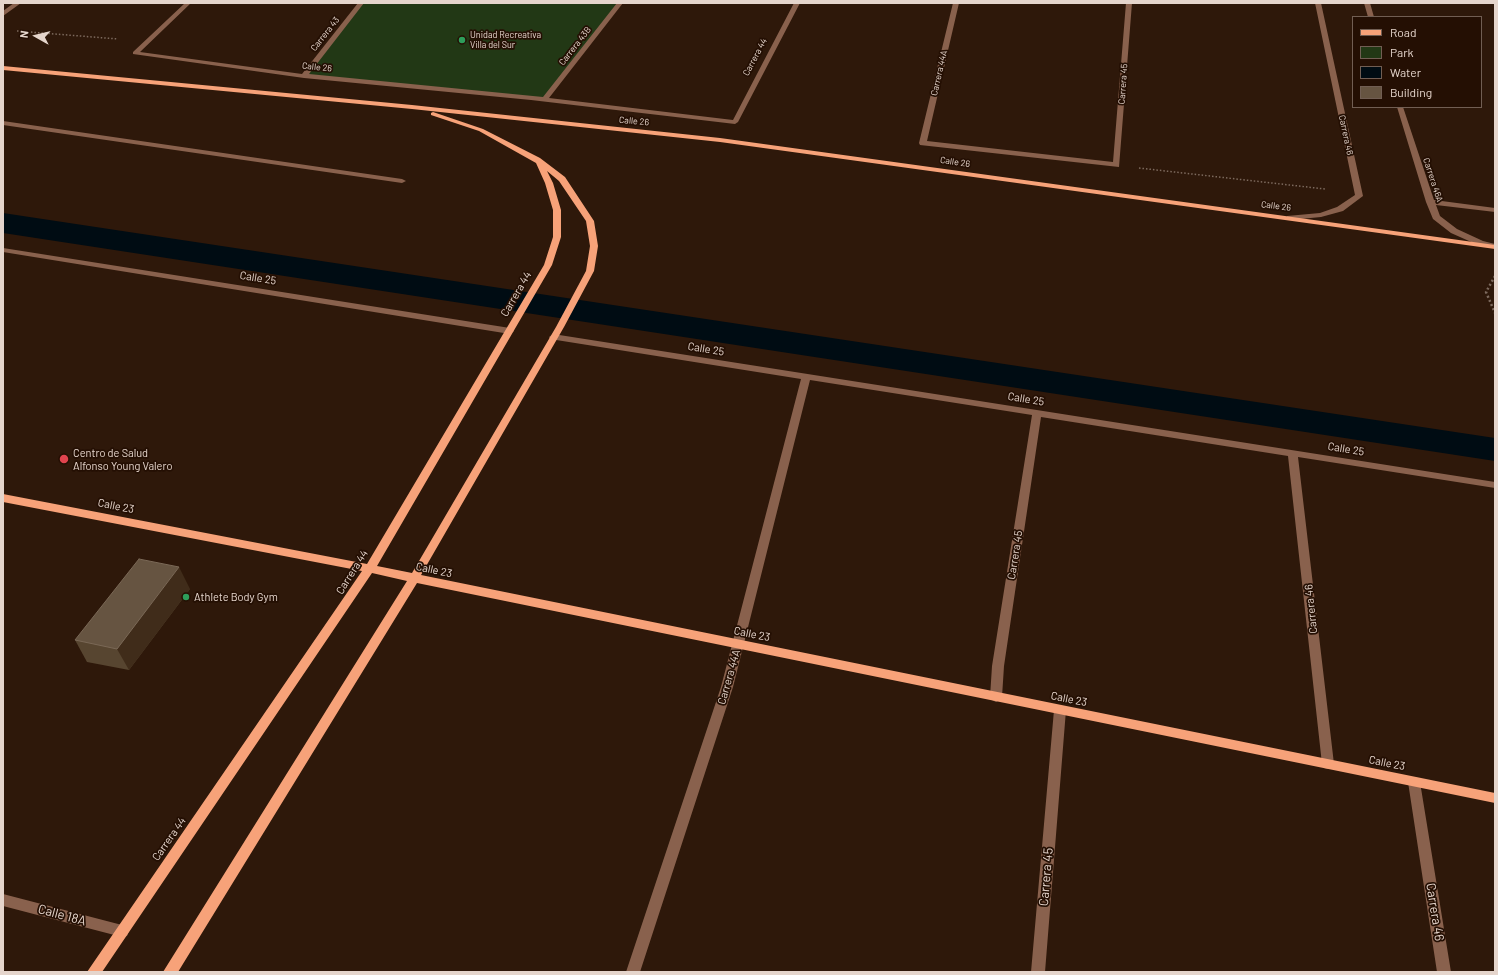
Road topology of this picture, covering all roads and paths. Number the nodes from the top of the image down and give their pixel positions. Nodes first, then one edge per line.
1 (18, 3) edge
2 (188, 3) edge
3 (361, 3) edge
4 (620, 3) edge
5 (797, 3) edge
6 (956, 3) edge
7 (1129, 3) edge
8 (1318, 3) edge
9 (1367, 3) edge
10 (3, 14) edge
11 (1372, 16) edge
12 (11, 30) dead end
13 (147, 42) junction
14 (3, 68) edge
15 (304, 76) junction
16 (544, 100) junction
17 (412, 107) junction
18 (1400, 108) edge
19 (735, 122) joint
20 (3, 123) edge
21 (923, 143) joint
22 (537, 160) junction
23 (1116, 165) junction
24 (402, 181) dead end
25 (1325, 189) dead end
26 (1430, 202) junction
27 (1495, 210) edge
28 (1290, 218) junction
29 (1495, 246) edge
30 (3, 250) edge
31 (1495, 276) edge
32 (1495, 313) edge
33 (510, 331) junction
34 (553, 337) junction
35 (806, 377) junction
36 (1037, 413) junction
37 (1293, 453) junction
38 (1495, 485) edge
39 (3, 498) edge
40 (369, 570) junction
41 (415, 579) junction
42 (738, 644) junction
43 (996, 697) junction
44 (1060, 710) junction
45 (1328, 764) junction
46 (1414, 782) junction
47 (1495, 798) edge
48 (3, 900) edge
49 (122, 931) junction
50 (94, 972) edge
51 (170, 972) edge
52 (633, 972) edge
53 (1038, 972) edge
54 (1444, 972) edge

1 - 10 street
2 - 13 street
3 - 15 street, Carrera 43
4 - 16 street, Carrera 43B
5 - 19 street, Carrera 44
6 - 21 street, Carrera 44A
7 - 23 street, Carrera 45
8 - 28 street, Carrera 46
9 - 11 street
12 - 13 path
13 - 15 street, Calle 26
14 - 17 main road
15 - 16 street, Calle 26
16 - 19 street, Calle 26
17 - 22 main road
17 - 28 main road, Calle 26
18 - 26 street, Carrera 46A
20 - 24 street
21 - 23 street, Calle 26
22 - 33 main road, Carrera 44
22 - 34 main road
23 - 25 path
26 - 27 street
26 - 29 street, Carrera 46A
28 - 29 main road, Calle 26
30 - 33 street, Calle 25
31 - 32 path
33 - 40 main road, Carrera 44
34 - 35 street, Calle 25
34 - 41 main road
35 - 36 street, Calle 25
35 - 42 street, Carrera 44A
36 - 37 street, Calle 25
36 - 43 street, Carrera 45
37 - 38 street, Calle 25
37 - 45 street, Carrera 46
39 - 40 main road, Calle 23
40 - 41 main road, Calle 23
40 - 49 main road, Carrera 44
41 - 42 main road, Calle 23
41 - 51 main road
42 - 43 main road, Calle 23
42 - 52 street, Carrera 44A
43 - 44 main road, Calle 23
44 - 45 main road, Calle 23
44 - 53 street, Carrera 45
45 - 46 main road, Calle 23
46 - 47 main road, Calle 23
46 - 54 street, Carrera 46
48 - 49 street, Calle 18A
49 - 50 main road, Carrera 44

